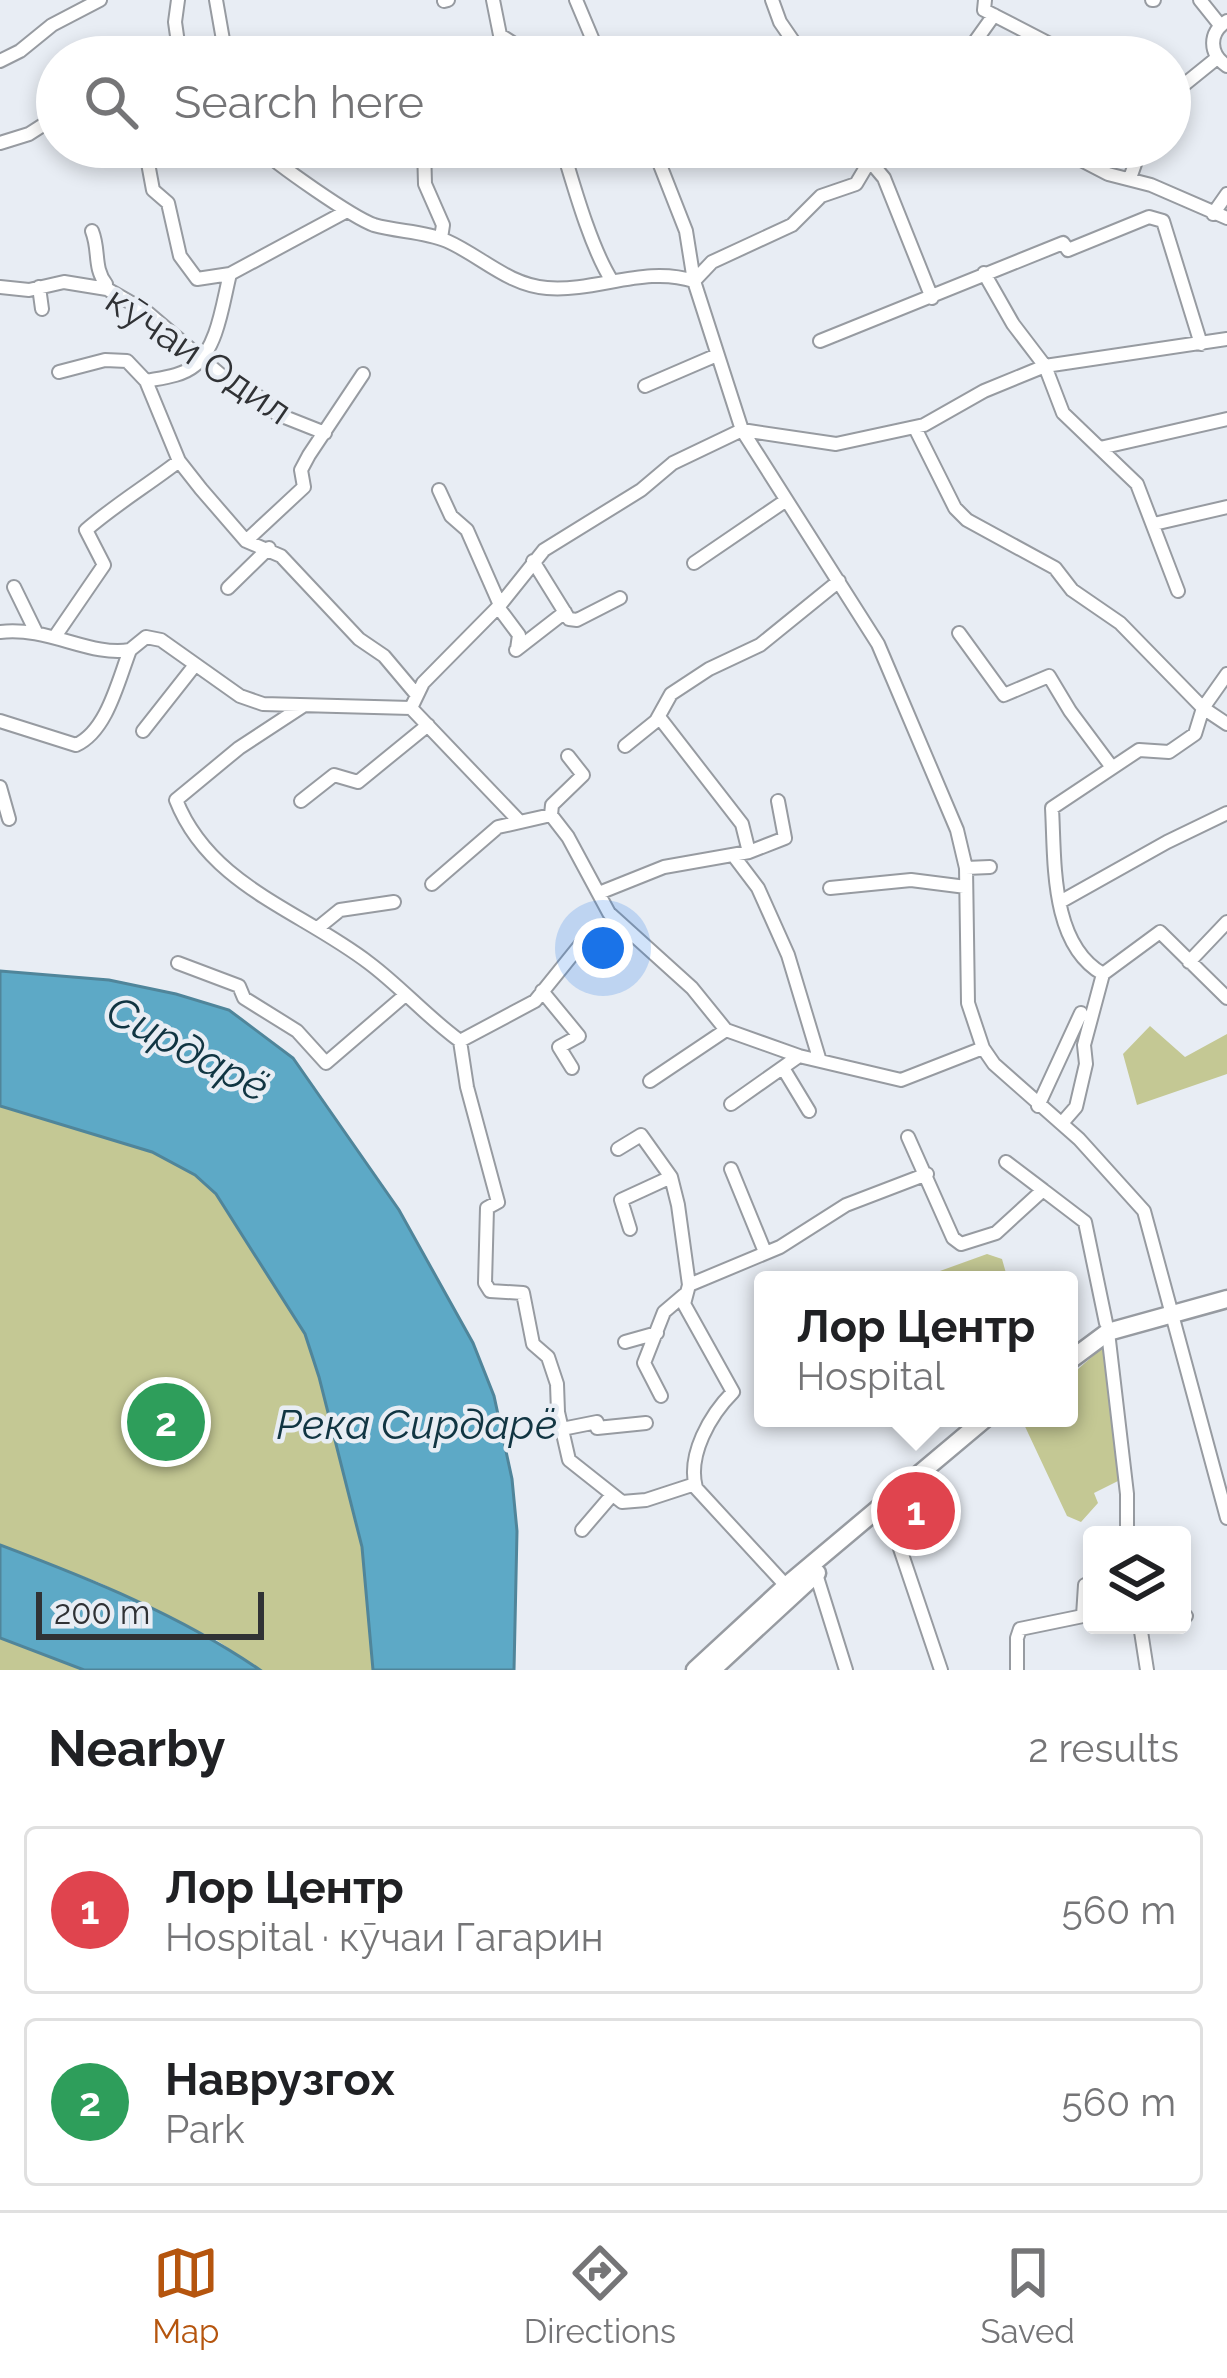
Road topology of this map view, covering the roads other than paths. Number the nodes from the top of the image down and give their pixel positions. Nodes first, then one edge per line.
1 (100, 0) edge
2 (178, 0) edge
3 (216, 0) edge
4 (493, 0) edge
5 (576, 0) edge
6 (772, 0) edge
7 (985, 0) edge
8 (1200, 0) edge
9 (994, 15) junction
10 (1224, 23) edge
11 (38, 36) edge
12 (177, 36) edge
13 (222, 36) edge
14 (502, 36) edge
15 (591, 36) edge
16 (790, 36) edge
17 (979, 36) edge
18 (1034, 36) edge
19 (36, 38) edge
20 (0, 61) edge
21 (1222, 62) edge
22 (1191, 82) edge
23 (36, 129) edge
24 (0, 143) edge
25 (149, 168) edge
26 (288, 168) edge
27 (424, 168) edge
28 (569, 168) edge
29 (661, 168) edge
30 (865, 168) edge
31 (874, 168) edge
32 (1096, 168) edge
33 (1134, 168) edge
34 (1130, 178) junction
35 (1227, 194) edge
36 (1176, 196) junction
37 (347, 211) junction
38 (1220, 216) edge
39 (1163, 220) junction
40 (92, 231) dead end
41 (441, 238) junction
42 (984, 272) junction
43 (230, 274) junction
44 (612, 281) junction
45 (694, 281) junction
46 (98, 286) junction
47 (0, 287) edge
48 (39, 287) junction
49 (932, 298) junction
50 (42, 309) dead end
51 (1227, 338) edge
52 (820, 341) dead end
53 (1201, 344) junction
54 (717, 356) junction
55 (202, 357) junction
56 (1045, 366) junction
57 (58, 372) dead end
58 (363, 374) dead end
59 (146, 381) junction
60 (646, 386) dead end
61 (1227, 418) edge
62 (915, 428) junction
63 (742, 430) junction
64 (325, 433) junction
65 (1100, 448) junction
66 (179, 461) junction
67 (439, 490) dead end
68 (785, 501) junction
69 (1227, 507) edge
70 (1154, 524) junction
71 (246, 541) junction
72 (269, 548) junction
73 (533, 561) junction
74 (694, 563) dead end
75 (839, 580) junction
76 (14, 587) dead end
77 (228, 588) dead end
78 (1178, 591) dead end
79 (620, 598) dead end
80 (499, 606) junction
81 (565, 612) junction
82 (0, 632) edge
83 (36, 632) junction
84 (959, 633) dead end
85 (56, 635) junction
86 (130, 650) junction
87 (195, 664) junction
88 (1227, 674) edge
89 (413, 701) junction
90 (304, 705) junction
91 (1203, 708) junction
92 (659, 717) junction
93 (0, 721) edge
94 (1227, 724) edge
95 (428, 725) junction
96 (142, 731) dead end
97 (626, 746) dead end
98 (568, 756) dead end
99 (1111, 766) junction
100 (0, 787) edge
101 (302, 801) dead end
102 (778, 801) dead end
103 (1227, 813) edge
104 (551, 815) junction
105 (9, 819) dead end
106 (520, 822) junction
107 (748, 852) junction
108 (733, 855) junction
109 (990, 867) dead end
110 (966, 868) junction
111 (432, 884) dead end
112 (966, 886) junction
113 (830, 888) dead end
114 (599, 893) junction
115 (394, 902) dead end
116 (1060, 902) junction
117 (1227, 922) edge
118 (621, 924) junction
119 (319, 927) junction
120 (1189, 962) junction
121 (178, 963) dead end
122 (1103, 974) junction
123 (542, 992) junction
124 (404, 996) junction
125 (1227, 998) edge
126 (1081, 1013) dead end
127 (726, 1030) junction
128 (460, 1040) junction
129 (983, 1048) junction
130 (800, 1056) junction
131 (819, 1058) junction
132 (572, 1067) dead end
133 (783, 1068) junction
134 (650, 1081) dead end
135 (731, 1104) dead end
136 (1038, 1106) junction
137 (809, 1111) dead end
138 (1062, 1123) junction
139 (908, 1137) dead end
140 (618, 1149) dead end
141 (1006, 1162) dead end
142 (731, 1168) dead end
143 (927, 1174) junction
144 (671, 1178) junction
145 (1043, 1190) junction
146 (631, 1228) dead end
147 (765, 1252) junction
148 (1227, 1289) edge
149 (687, 1290) junction
150 (1227, 1299) edge
151 (1171, 1308) junction
152 (1107, 1328) junction
153 (657, 1333) junction
154 (625, 1342) dead end
155 (1078, 1344) edge
156 (1078, 1353) edge
157 (661, 1396) dead end
158 (646, 1423) dead end
159 (976, 1427) edge
160 (989, 1427) edge
161 (562, 1429) junction
162 (695, 1484) junction
163 (612, 1495) junction
164 (886, 1510) junction
165 (1227, 1518) edge
166 (1127, 1526) edge
167 (582, 1531) dead end
168 (816, 1574) junction
169 (790, 1590) junction
170 (1083, 1616) edge
171 (1145, 1634) edge
172 (695, 1670) edge
173 (712, 1670) edge
174 (847, 1670) edge
175 (941, 1670) edge
176 (1017, 1670) edge
177 (1148, 1670) edge

1 - 11 street
2 - 12 street
3 - 13 street
4 - 14 street
5 - 15 street
6 - 16 street
7 - 9 street
8 - 10 street
9 - 17 street
9 - 18 street
10 - 21 street
19 - 20 street
21 - 22 street
23 - 24 street
25 - 43 street
26 - 37 street
27 - 41 street
28 - 44 street
29 - 45 street
30 - 45 street
31 - 49 street
32 - 34 street
33 - 34 street
34 - 36 street
35 - 38 street
36 - 38 street
36 - 39 street
37 - 41 street
37 - 43 street
39 - 42 street
39 - 53 street
40 - 46 street
41 - 44 street
42 - 49 street
42 - 56 street
43 - 55 street
44 - 45 street
45 - 54 street
46 - 48 street, кӯчаи Одил
46 - 55 street, кӯчаи Одил
47 - 48 street, кӯчаи Одил
48 - 50 street
49 - 52 street
51 - 53 street
53 - 56 street
54 - 60 street
54 - 63 street
55 - 59 street
55 - 64 street, кӯчаи Одил
56 - 62 street
56 - 65 street
57 - 59 street
58 - 64 street, кӯчаи Одил
59 - 66 street
61 - 65 street
62 - 63 street
62 - 91 street
63 - 68 street
63 - 73 street
64 - 71 street, кӯчаи Одил
65 - 70 street
66 - 71 street
66 - 85 street
67 - 80 street
68 - 74 street
68 - 75 street
69 - 70 street
70 - 78 street
71 - 72 street
72 - 77 street
72 - 89 street
73 - 80 street
73 - 81 street
75 - 92 street
75 - 110 street
76 - 83 street
79 - 81 street
80 - 81 street
80 - 89 street
82 - 83 street
83 - 85 street
84 - 99 street
85 - 86 street
86 - 87 street
86 - 93 street
87 - 90 street
87 - 96 street
88 - 91 street
89 - 90 street
89 - 95 street
90 - 119 street
91 - 94 street
91 - 99 street
92 - 97 street
92 - 107 street
95 - 101 street
95 - 106 street
98 - 104 street
99 - 116 street
100 - 105 street
102 - 107 street
103 - 116 street
104 - 106 street
104 - 114 street
106 - 111 street
107 - 108 street
108 - 114 street
108 - 131 street
109 - 110 street
110 - 112 street
112 - 113 street
112 - 129 street
114 - 118 street
115 - 119 street
116 - 122 street
117 - 120 street
118 - 123 street
118 - 127 street
119 - 124 street
120 - 122 street
120 - 125 street
121 - 124 street
122 - 138 street
123 - 128 street
123 - 132 street
124 - 128 street
126 - 136 street
127 - 130 street
127 - 134 street
128 - 161 street
129 - 131 street
129 - 136 street
130 - 131 street
130 - 133 street
133 - 135 street
133 - 137 street
136 - 138 street
138 - 151 street
139 - 143 street
140 - 144 street
141 - 145 street
142 - 147 street
143 - 145 street
143 - 147 street
144 - 146 street
144 - 149 street
145 - 152 street
147 - 149 street
148 - 151 highway
149 - 153 street
149 - 162 street
150 - 151 highway
151 - 152 highway
151 - 165 street
152 - 155 highway
152 - 156 highway
152 - 166 street
153 - 154 street
153 - 157 street
158 - 161 street
159 - 169 highway
160 - 164 highway
161 - 163 street
162 - 163 street
162 - 169 street
163 - 167 street
164 - 168 highway
164 - 175 street
168 - 169 highway
168 - 174 street
169 - 172 highway
169 - 173 highway
170 - 176 street
171 - 177 street

